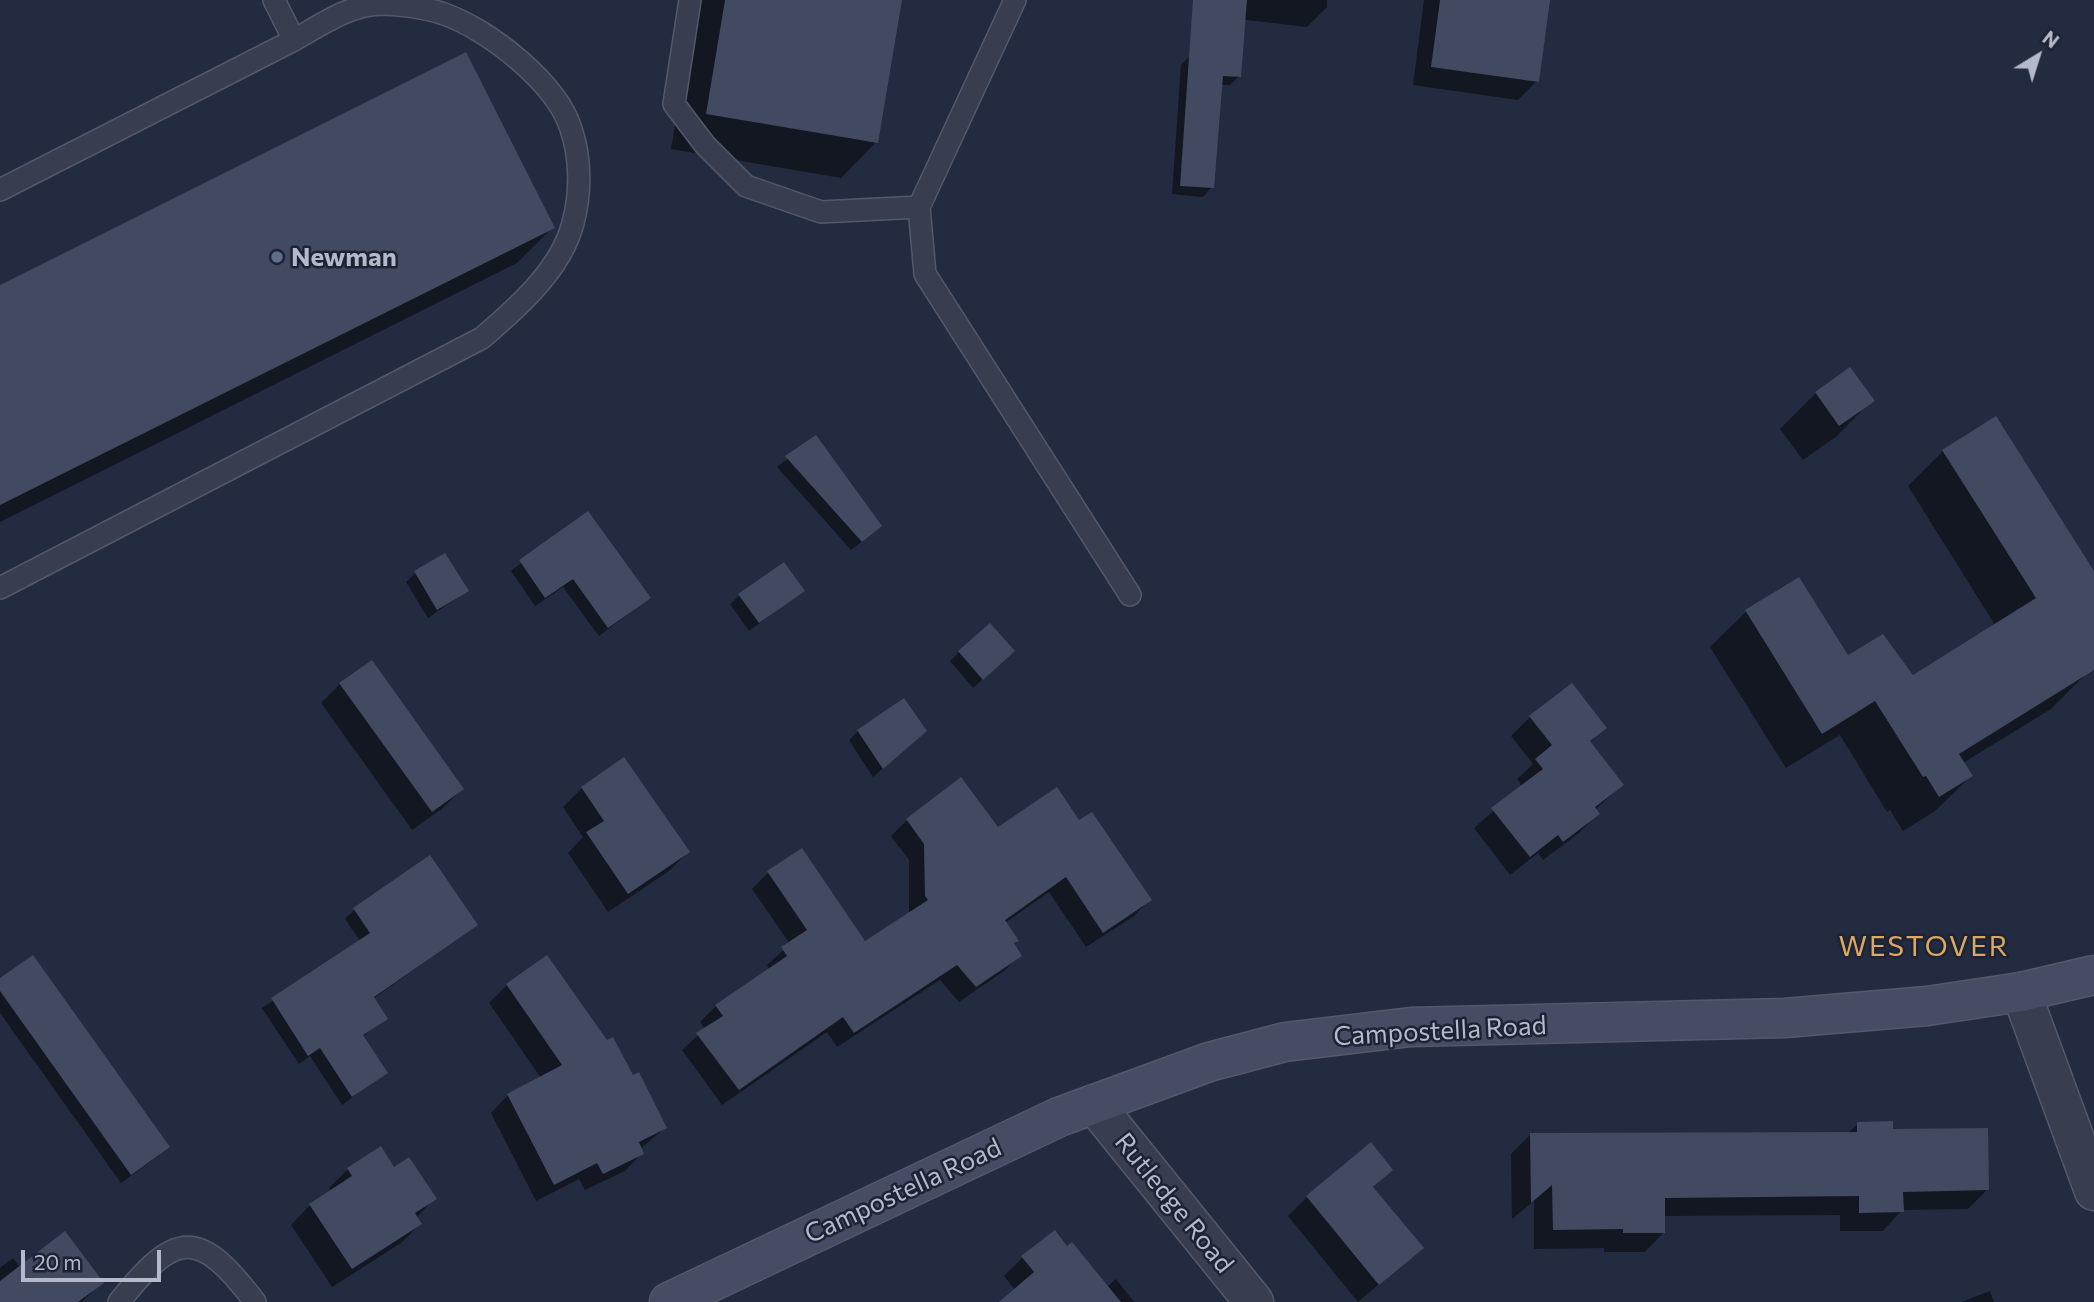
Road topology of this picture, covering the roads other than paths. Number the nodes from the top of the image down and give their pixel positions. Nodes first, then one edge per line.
1 (274, 0) edge
2 (690, 0) edge
3 (1015, 0) edge
4 (293, 40) junction
5 (0, 190) edge
6 (919, 207) junction
7 (0, 588) edge
8 (1130, 595) dead end
9 (2094, 975) edge
10 (2021, 992) junction
11 (1094, 1104) junction
12 (2094, 1191) edge
13 (119, 1302) edge
14 (255, 1302) edge
15 (669, 1302) edge
16 (1254, 1302) edge

1 - 4 lane
2 - 6 lane
3 - 6 lane
4 - 5 lane
4 - 7 lane
6 - 8 lane
9 - 10 main road, Campostella Road
10 - 11 main road, Campostella Road
10 - 12 street
11 - 15 main road, Campostella Road
11 - 16 street, Rutledge Road
13 - 14 lane

